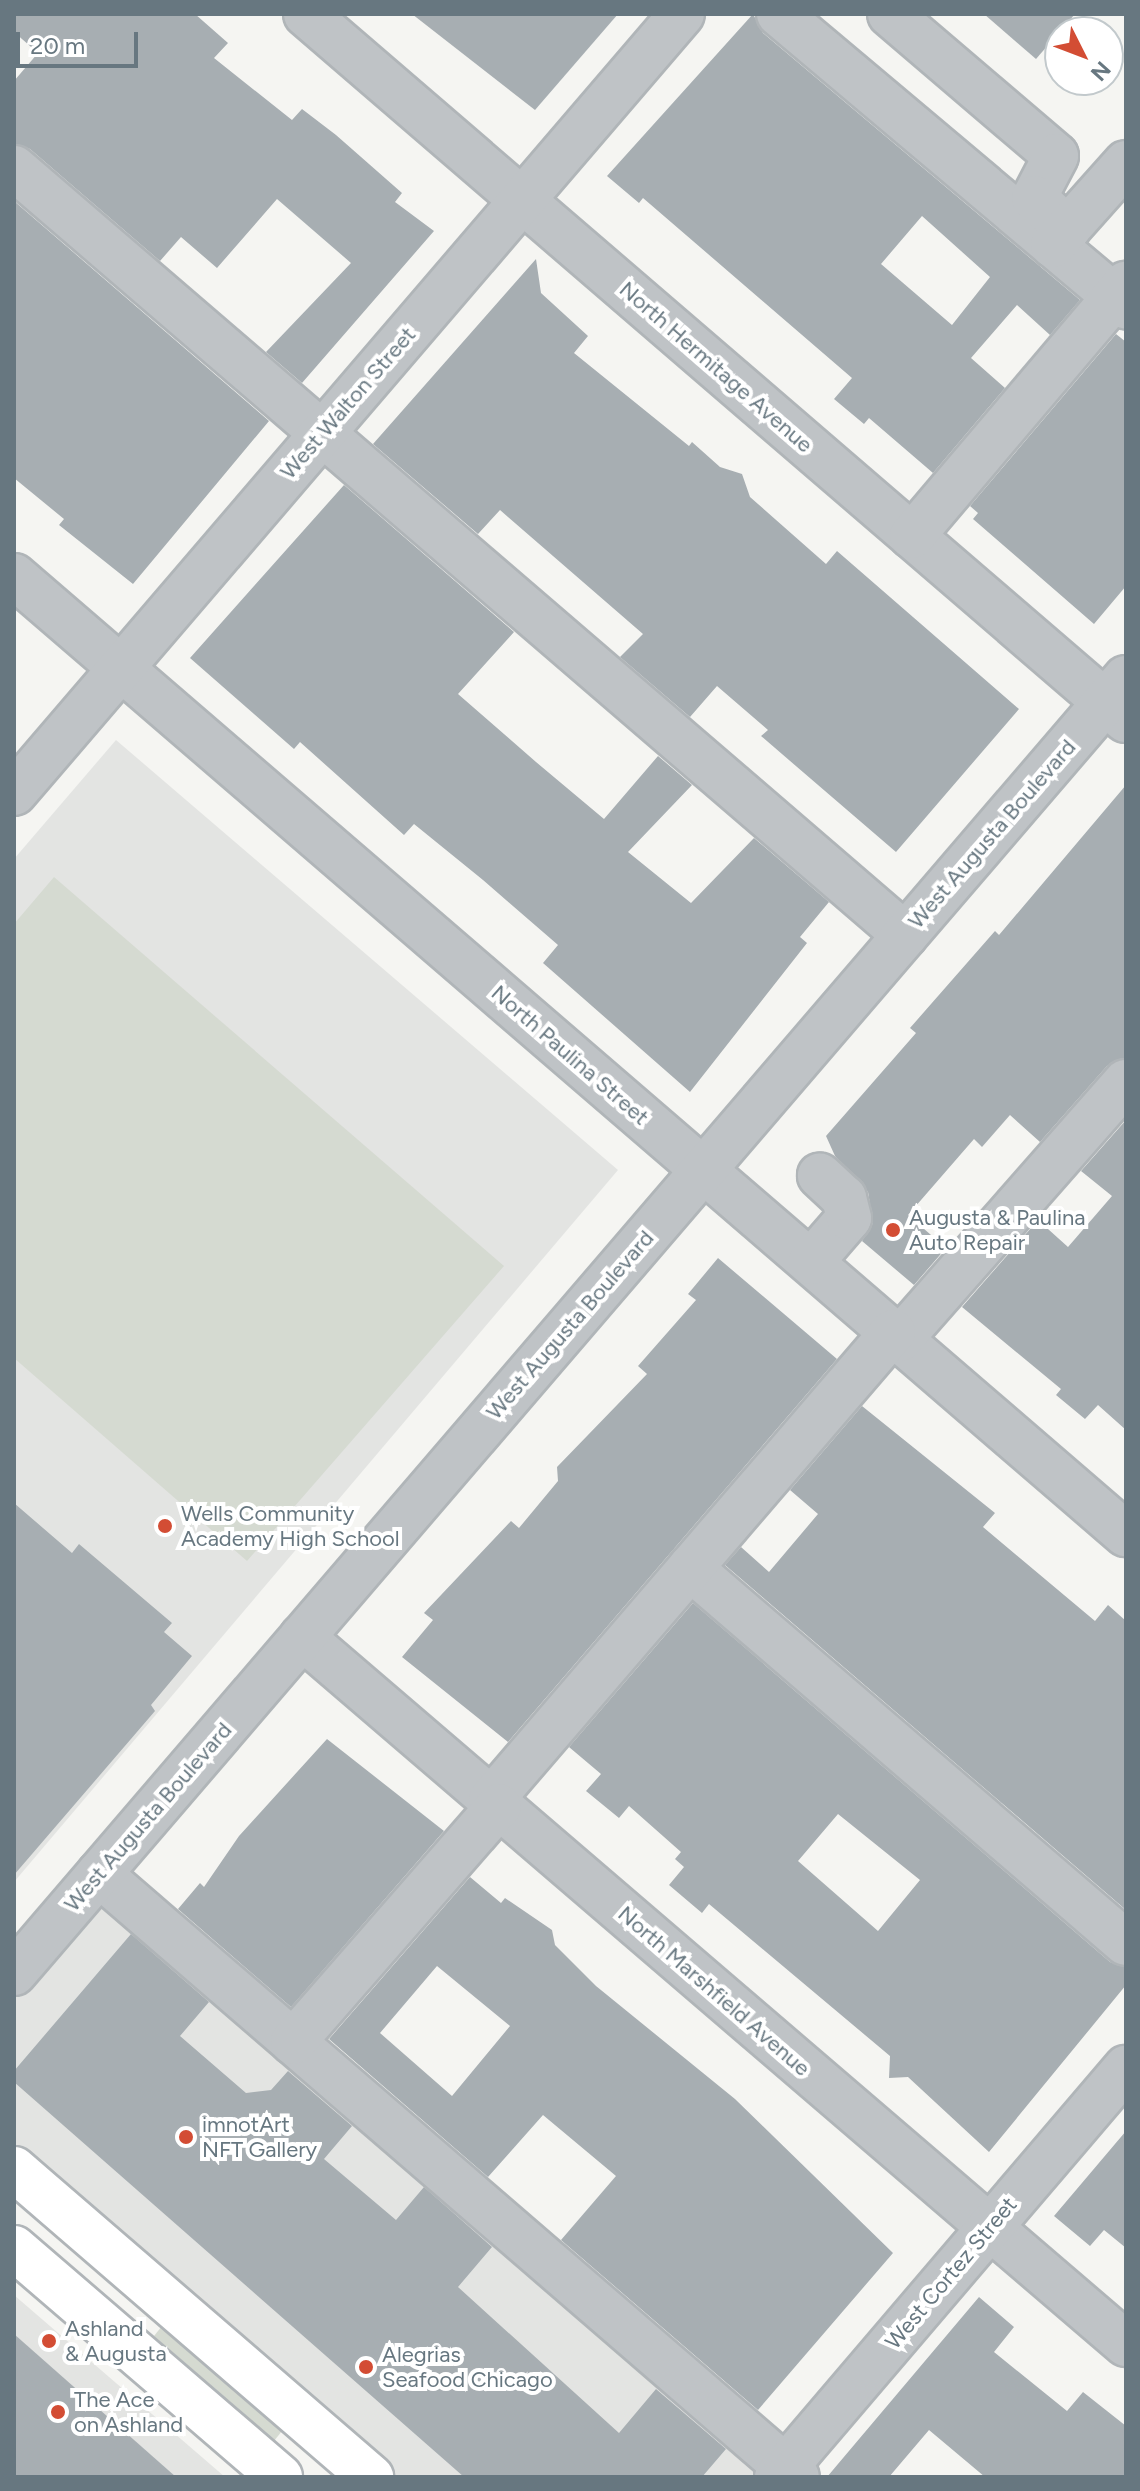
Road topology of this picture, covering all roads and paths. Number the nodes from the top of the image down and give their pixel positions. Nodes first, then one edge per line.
1 (306, 14) edge
2 (682, 14) edge
3 (779, 14) edge
4 (890, 14) edge
5 (1126, 163) edge
6 (14, 168) edge
7 (523, 200) junction
8 (1060, 237) junction
9 (1122, 295) edge
10 (322, 433) junction
11 (912, 536) junction
12 (14, 576) edge
13 (121, 668) junction
14 (1119, 700) edge
15 (14, 793) edge
16 (905, 935) junction
17 (1119, 1103) edge
18 (704, 1169) junction
19 (820, 1176) dead end
20 (811, 1262) junction
21 (896, 1335) junction
22 (1126, 1534) edge
23 (690, 1568) junction
24 (302, 1637) junction
25 (495, 1803) junction
26 (99, 1874) junction
27 (1126, 1943) edge
28 (14, 1973) edge
29 (293, 2042) junction
30 (1126, 2068) edge
31 (14, 2169) edge
32 (990, 2228) junction
33 (14, 2248) edge
34 (1126, 2344) edge
35 (786, 2474) edge
36 (280, 2477) edge
37 (371, 2477) edge

1 - 7 street, North Hermitage Avenue
2 - 7 street, West Walton Street
3 - 8 street
4 - 8 street
5 - 8 street
6 - 10 street
7 - 10 street, West Walton Street
7 - 11 street, North Hermitage Avenue
8 - 9 street
9 - 11 street
10 - 13 street, West Walton Street
10 - 16 street
11 - 14 street, North Hermitage Avenue
12 - 13 street, North Paulina Street
13 - 15 street, West Walton Street
13 - 18 street, North Paulina Street
14 - 16 street, West Augusta Boulevard
16 - 18 street, West Augusta Boulevard
17 - 21 street
18 - 20 street, North Paulina Street
18 - 24 street, West Augusta Boulevard
19 - 20 street
20 - 21 street, North Paulina Street
21 - 22 street, North Paulina Street
21 - 23 street
23 - 25 street
23 - 27 street
24 - 25 street, North Marshfield Avenue
24 - 26 street, West Augusta Boulevard
25 - 29 street
25 - 32 street, North Marshfield Avenue
26 - 28 street, West Augusta Boulevard
26 - 29 street
29 - 35 street
30 - 32 street, West Cortez Street
31 - 37 main road
32 - 34 street, North Marshfield Avenue
32 - 35 street, West Cortez Street
33 - 36 main road

